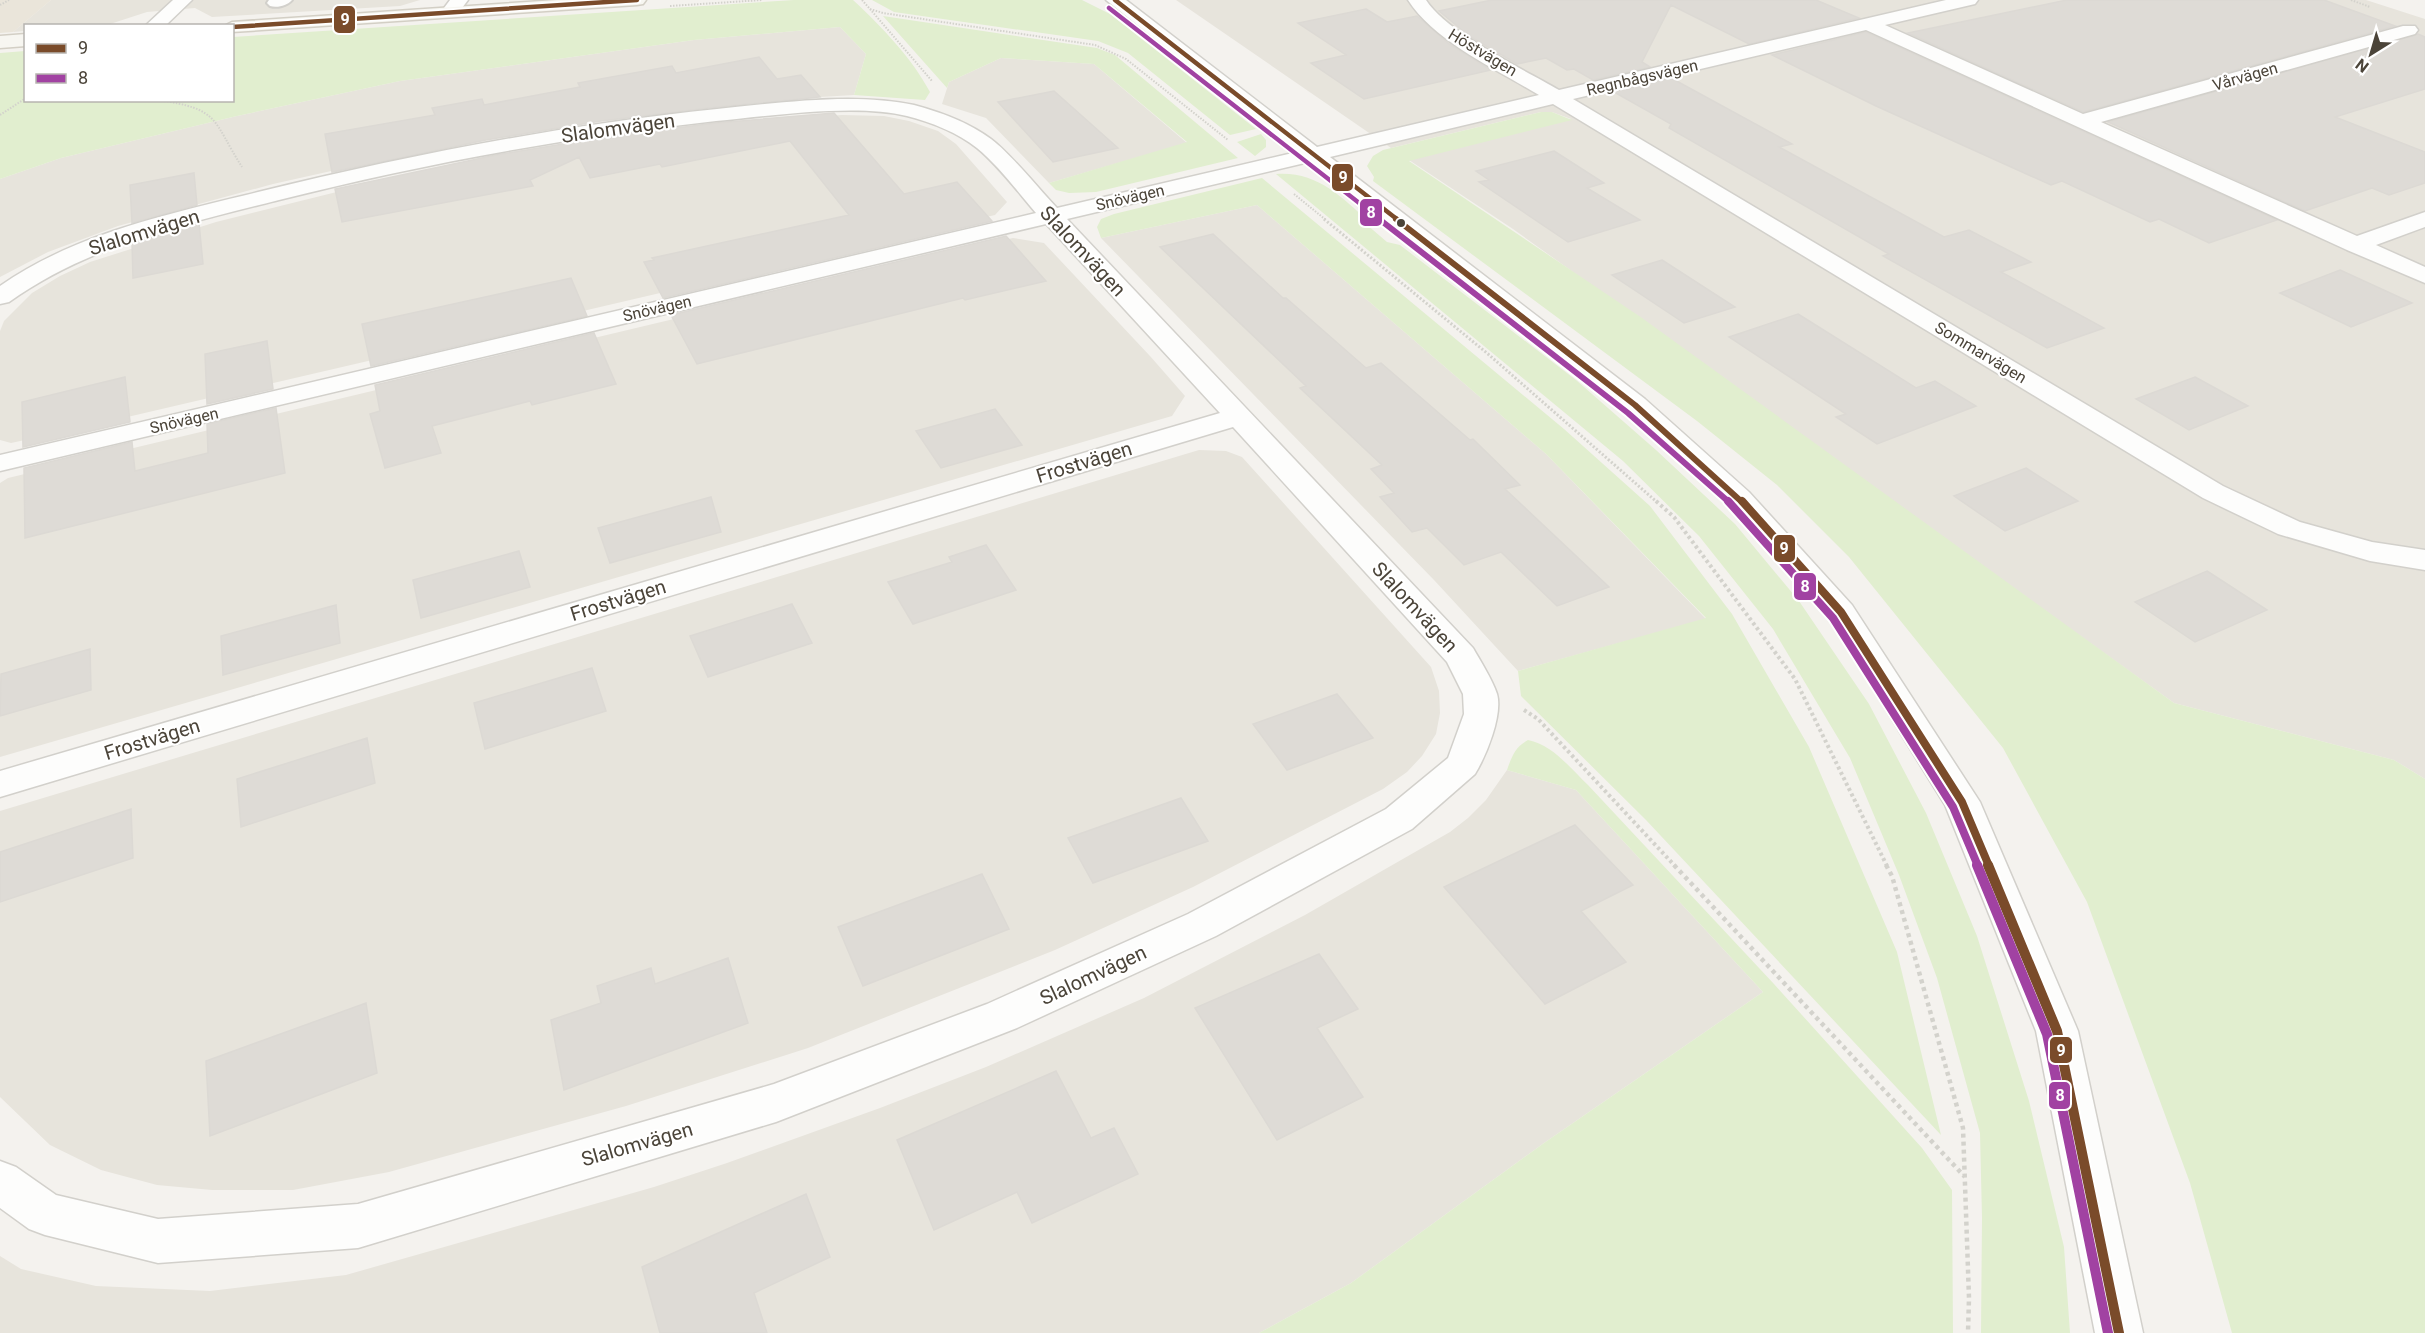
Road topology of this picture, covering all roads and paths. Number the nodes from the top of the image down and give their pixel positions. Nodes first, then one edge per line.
1 (9, 0) edge
2 (183, 0) edge
3 (638, 0) edge
4 (862, 0) edge
5 (1115, 0) edge
6 (1417, 0) edge
7 (1969, 0) edge
8 (597, 1) edge
9 (0, 5) edge
10 (455, 6) edge
11 (870, 9) junction
12 (156, 24) edge
13 (1868, 24) junction
14 (234, 27) edge
15 (2409, 30) dead end
16 (24, 40) edge
17 (0, 42) edge
18 (934, 88) dead end
19 (1557, 96) junction
20 (24, 99) edge
21 (175, 102) edge
22 (0, 115) edge
23 (2080, 121) junction
24 (1315, 156) junction
25 (1261, 167) junction
26 (246, 173) dead end
27 (1049, 216) junction
28 (2425, 219) edge
29 (2355, 244) junction
30 (2425, 276) edge
31 (0, 297) edge
32 (1237, 417) junction
33 (0, 464) edge
34 (2425, 560) edge
35 (1515, 704) dead end
36 (0, 784) edge
37 (1965, 1178) junction
38 (0, 1182) edge
39 (1968, 1333) edge
40 (2119, 1333) edge

1 - 9 path
2 - 12 street
3 - 8 street
4 - 11 path
5 - 24 street
6 - 19 street, Höstvägen
7 - 13 street, Regnbågsvägen
8 - 10 street
10 - 14 street
11 - 18 path
11 - 25 path
13 - 19 street, Regnbågsvägen
13 - 23 street
15 - 23 street, Vårvägen
16 - 17 street
19 - 24 street, Regnbågsvägen
19 - 34 street, Sommarvägen
20 - 22 path
21 - 26 path
23 - 29 street
24 - 25 street, Snövägen
24 - 40 street
25 - 27 street, Snövägen
25 - 37 path
27 - 31 street, Slalomvägen
27 - 32 street, Slalomvägen
27 - 33 street, Snövägen
28 - 29 street
29 - 30 street
32 - 36 street, Frostvägen
32 - 38 street, Slalomvägen
35 - 37 path
37 - 39 path

